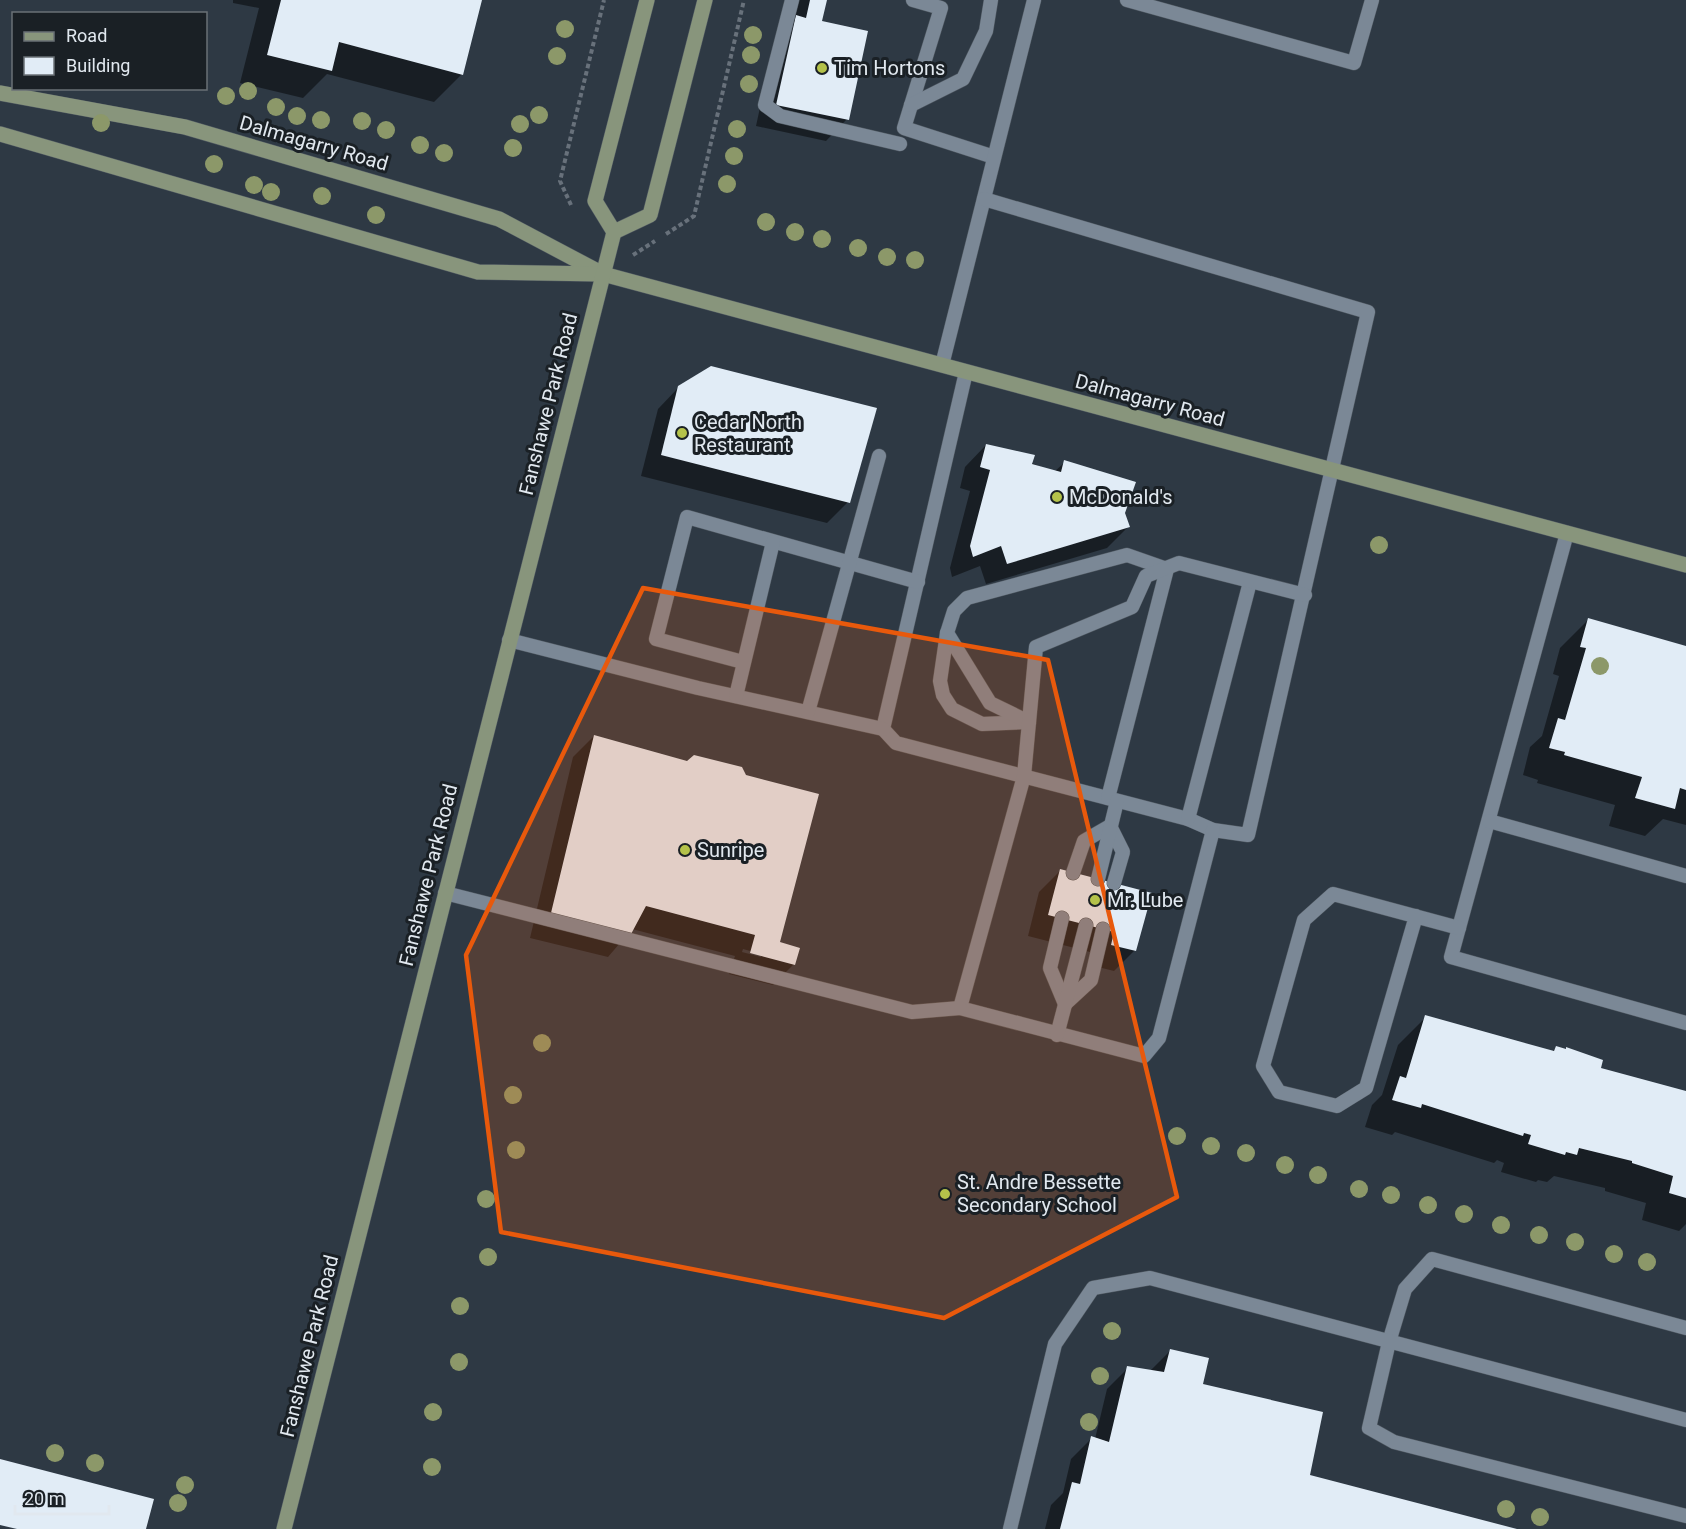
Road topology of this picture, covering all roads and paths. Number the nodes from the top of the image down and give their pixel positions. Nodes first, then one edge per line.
1 (604, 0) edge
2 (647, 0) edge
3 (705, 0) edge
4 (744, 0) edge
5 (792, 0) edge
6 (913, 0) edge
7 (991, 0) edge
8 (1034, 0) edge
9 (1127, 0) edge
10 (1372, 0) edge
11 (0, 93) edge
12 (911, 105) junction
13 (0, 135) edge
14 (900, 144) dead end
15 (994, 157) junction
16 (984, 199) junction
17 (574, 211) dead end
18 (614, 232) junction
19 (603, 274) junction
20 (942, 365) junction
21 (966, 372) junction
22 (879, 456) dead end
23 (1334, 471) junction
24 (1567, 533) junction
25 (773, 542) junction
26 (849, 563) junction
27 (1686, 565) edge
28 (1167, 569) junction
29 (918, 582) junction
30 (1250, 582) junction
31 (1305, 596) junction
32 (947, 633) junction
33 (509, 640) junction
34 (743, 662) junction
35 (736, 696) junction
36 (808, 712) junction
37 (1029, 722) junction
38 (884, 729) junction
39 (1024, 776) junction
40 (1113, 800) junction
41 (1188, 819) junction
42 (1489, 821) junction
43 (1110, 826) junction
44 (1213, 830) junction
45 (1073, 873) dead end
46 (1686, 876) edge
47 (1098, 879) dead end
48 (1114, 884) dead end
49 (445, 893) junction
50 (1416, 916) junction
51 (1062, 918) dead end
52 (1086, 924) dead end
53 (1459, 928) junction
54 (1103, 929) dead end
55 (1065, 1004) junction
56 (960, 1008) junction
57 (1686, 1023) edge
58 (1057, 1035) junction
59 (1686, 1328) edge
60 (1389, 1342) junction
61 (1686, 1420) edge
62 (1686, 1516) edge
63 (284, 1529) edge
64 (1010, 1529) edge

1 - 17 path
2 - 18 street
3 - 18 street
4 - 19 path
5 - 14 lane
6 - 12 lane
7 - 12 lane
8 - 15 lane
9 - 10 lane
11 - 19 street, Dalmagarry Road
12 - 15 lane
13 - 19 street, Dalmagarry Road
15 - 16 lane
16 - 20 lane
16 - 23 lane
18 - 19 street, Fanshawe Park Road
19 - 20 street, Dalmagarry Road
19 - 33 street, Fanshawe Park Road
20 - 21 street, Dalmagarry Road
21 - 23 street, Dalmagarry Road
21 - 29 lane
22 - 26 lane
23 - 24 street, Dalmagarry Road
23 - 31 lane
24 - 27 street, Dalmagarry Road
24 - 42 lane
25 - 26 lane
25 - 34 lane
25 - 34 lane
26 - 29 lane
26 - 36 lane
28 - 30 lane
28 - 32 lane
28 - 37 lane
28 - 40 lane
29 - 38 lane
30 - 31 lane
30 - 41 lane
31 - 44 lane
32 - 37 lane
32 - 37 lane
33 - 35 lane
33 - 49 street, Fanshawe Park Road
34 - 35 lane
35 - 36 lane
36 - 38 lane
37 - 39 lane
38 - 39 lane
39 - 40 lane
39 - 56 lane
40 - 41 lane
40 - 43 lane
41 - 44 lane
42 - 46 lane
42 - 53 lane
43 - 45 lane
43 - 47 lane
43 - 48 lane
44 - 58 lane
49 - 56 lane
49 - 63 street, Fanshawe Park Road
50 - 50 lane
50 - 53 lane
51 - 55 lane
52 - 55 lane
53 - 57 lane
54 - 55 lane
55 - 58 lane
56 - 58 lane
59 - 60 lane
60 - 61 lane
60 - 62 lane
60 - 64 lane

